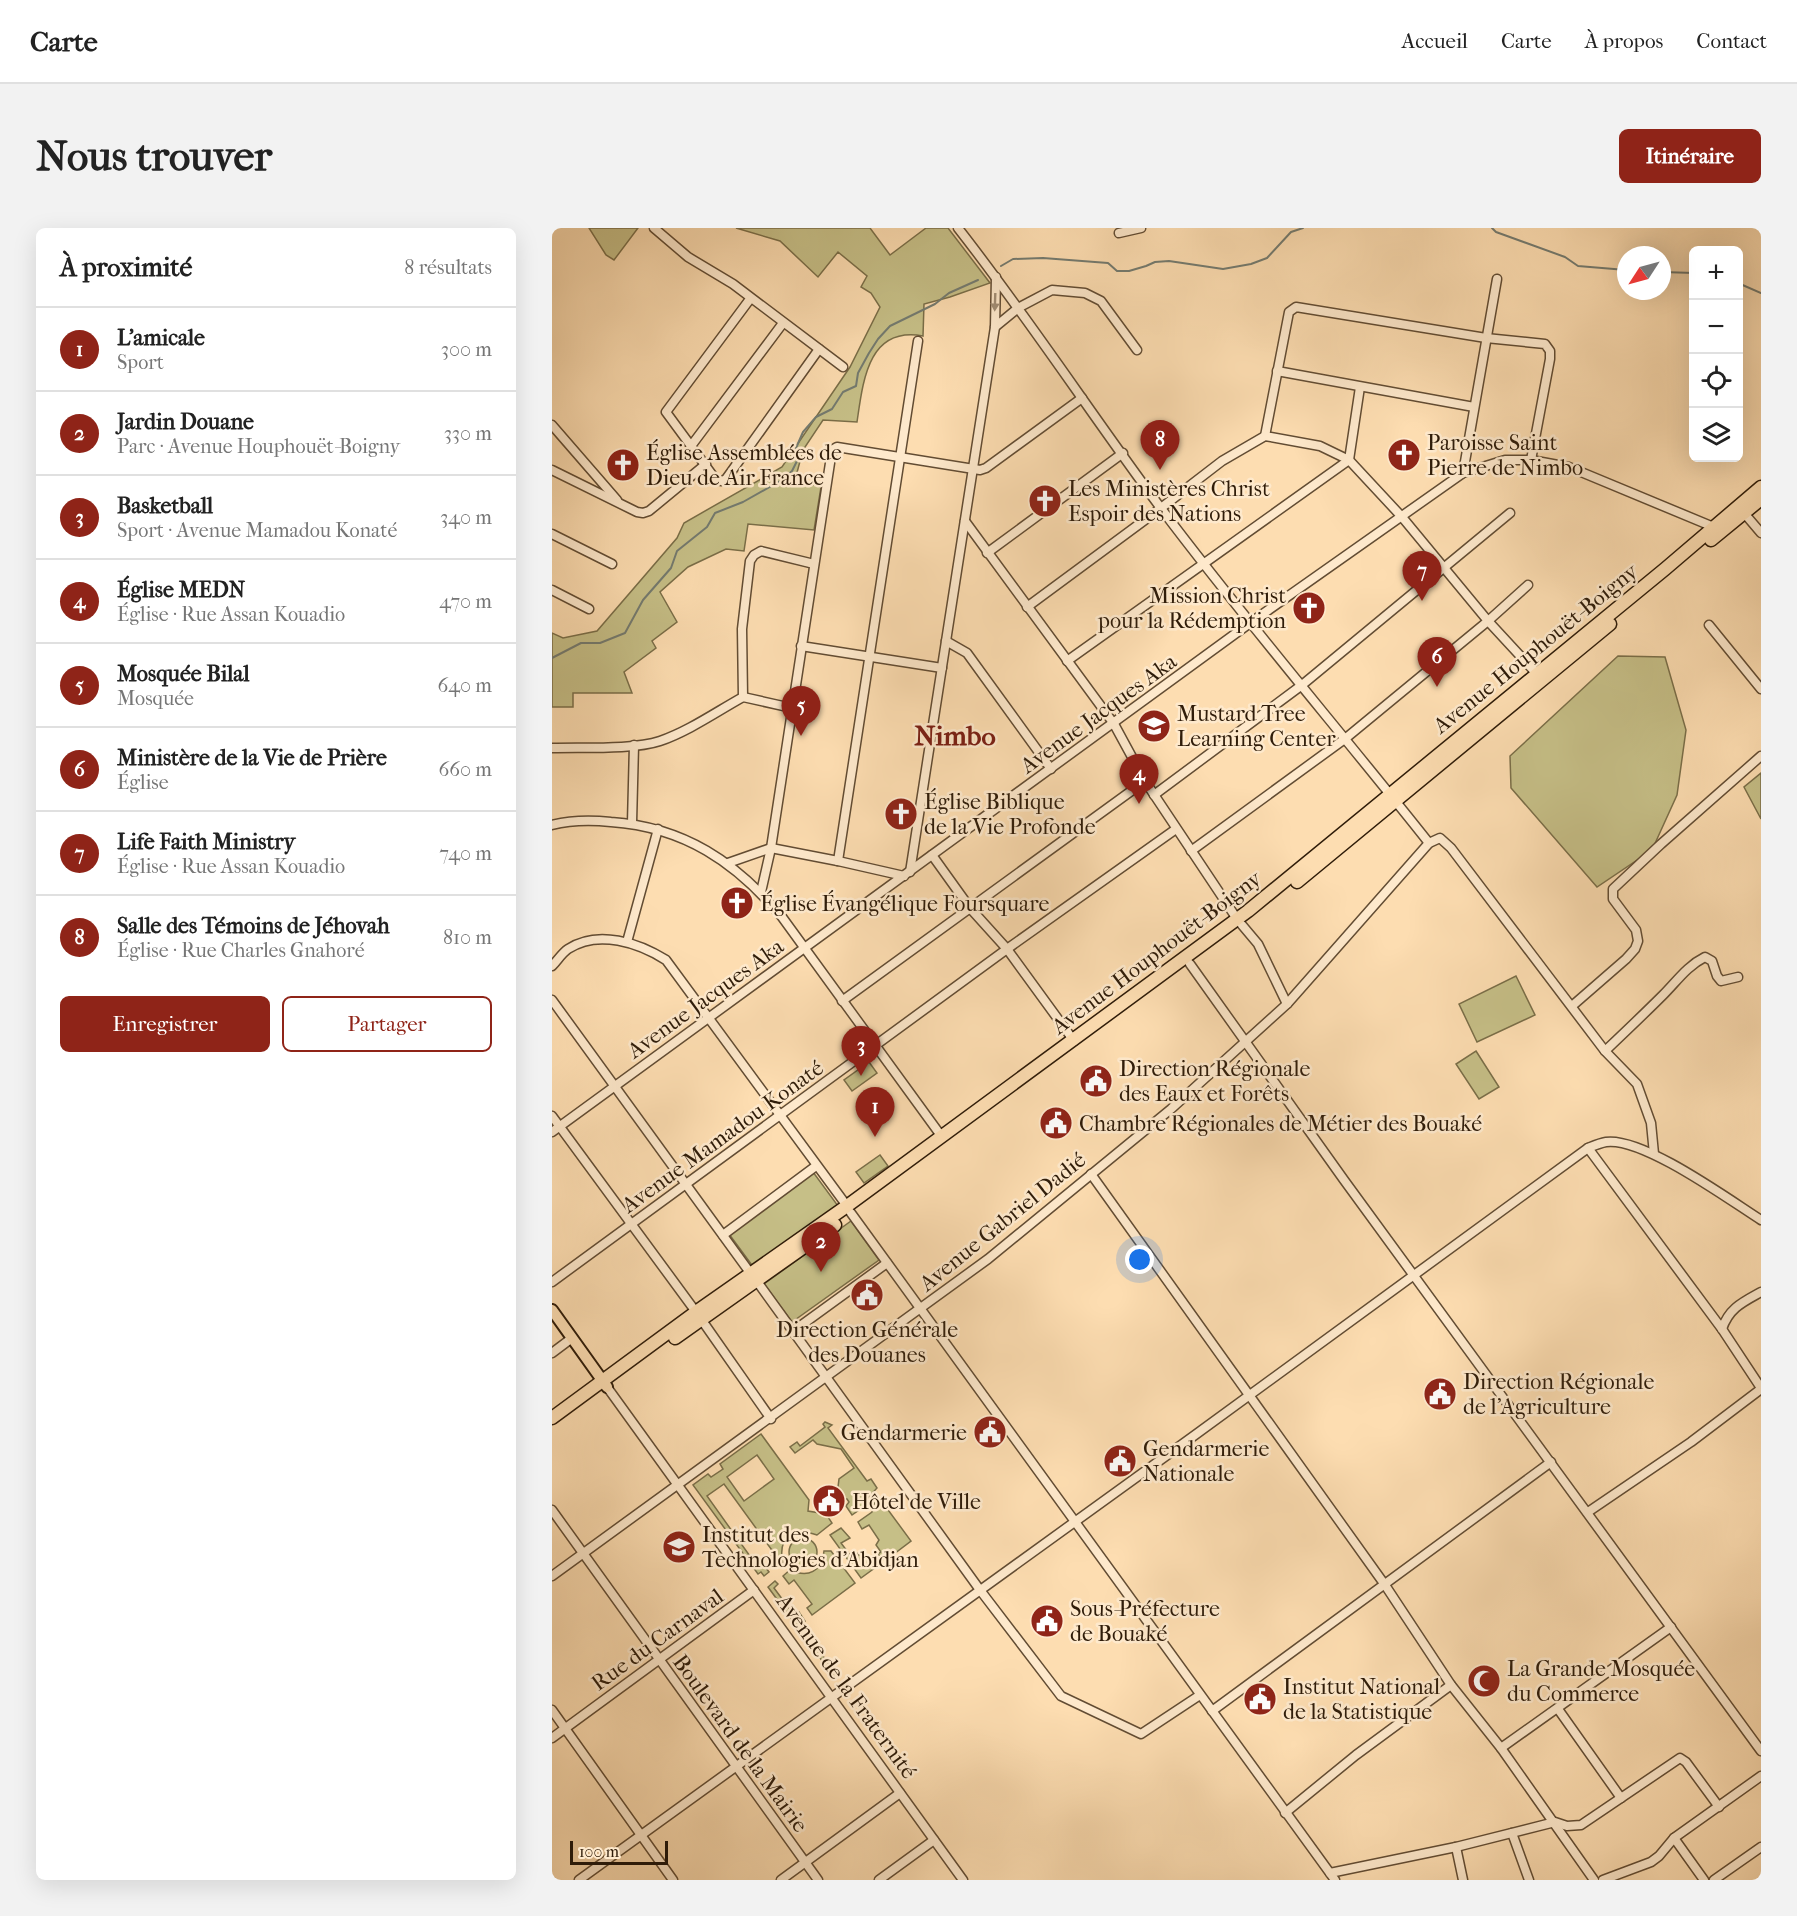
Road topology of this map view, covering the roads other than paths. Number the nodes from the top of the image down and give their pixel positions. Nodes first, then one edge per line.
1 (654, 228) edge
2 (958, 228) edge
3 (1141, 228) edge
4 (1119, 233) dead end
5 (996, 277) junction
6 (1497, 279) dead end
7 (750, 299) junction
8 (1018, 308) junction
9 (783, 323) junction
10 (995, 327) junction
11 (1486, 338) junction
12 (918, 341) dead end
13 (819, 349) junction
14 (1137, 351) dead end
15 (843, 367) dead end
16 (1277, 371) junction
17 (1360, 387) junction
18 (1082, 398) junction
19 (1474, 407) junction
20 (552, 425) edge
21 (1265, 436) junction
22 (692, 446) junction
23 (1123, 453) junction
24 (900, 457) junction
25 (1349, 460) junction
26 (1531, 460) junction
27 (706, 464) junction
28 (973, 468) junction
29 (552, 470) edge
30 (1463, 473) junction
31 (1761, 487) edge
32 (1761, 499) edge
33 (619, 503) junction
34 (1161, 508) junction
35 (1510, 513) dead end
36 (1744, 513) junction
37 (1402, 517) junction
38 (964, 521) junction
39 (1718, 530) junction
40 (1761, 533) edge
41 (552, 534) edge
42 (987, 553) junction
43 (612, 564) dead end
44 (814, 564) junction
45 (1204, 564) junction
46 (1444, 567) junction
47 (1528, 585) dead end
48 (552, 590) edge
49 (1027, 607) junction
50 (589, 609) dead end
51 (1488, 621) junction
52 (1250, 623) junction
53 (1709, 626) dead end
54 (946, 641) junction
55 (801, 646) junction
56 (869, 657) junction
57 (1067, 661) junction
58 (942, 668) junction
59 (1536, 673) junction
60 (1302, 685) junction
61 (1761, 689) edge
62 (743, 697) junction
63 (792, 708) junction
64 (1114, 724) junction
65 (1346, 738) junction
66 (634, 745) junction
67 (552, 748) edge
68 (1761, 756) edge
69 (1051, 769) junction
70 (1145, 781) junction
71 (1154, 795) junction
72 (1393, 798) junction
73 (632, 823) junction
74 (552, 825) edge
75 (658, 829) junction
76 (1176, 829) junction
77 (1429, 843) junction
78 (771, 849) junction
79 (1191, 851) junction
80 (932, 855) junction
81 (838, 861) junction
82 (728, 863) junction
83 (907, 874) junction
84 (761, 892) junction
85 (970, 908) junction
86 (1240, 922) junction
87 (627, 942) junction
88 (804, 948) junction
89 (1007, 949) junction
90 (1190, 964) junction
91 (552, 966) edge
92 (1738, 977) dead end
93 (552, 1000) edge
94 (842, 1000) junction
95 (1287, 1004) junction
96 (1572, 1006) junction
97 (708, 1018) junction
98 (1074, 1041) junction
99 (1246, 1041) junction
100 (876, 1046) junction
101 (1605, 1051) junction
102 (615, 1086) junction
103 (552, 1116) edge
104 (780, 1116) junction
105 (556, 1129) edge
106 (942, 1137) junction
107 (1588, 1148) junction
108 (1654, 1154) junction
109 (816, 1166) junction
110 (1091, 1174) junction
111 (686, 1184) junction
112 (849, 1209) junction
113 (1761, 1220) edge
114 (631, 1224) junction
115 (723, 1235) junction
116 (886, 1263) junction
117 (1414, 1275) junction
118 (753, 1277) junction
119 (552, 1282) edge
120 (1761, 1292) edge
121 (920, 1309) junction
122 (552, 1310) edge
123 (698, 1316) junction
124 (1722, 1329) junction
125 (792, 1332) junction
126 (572, 1338) junction
127 (552, 1353) edge
128 (826, 1378) junction
129 (605, 1384) junction
130 (1761, 1388) edge
131 (1248, 1395) junction
132 (553, 1418) edge
133 (771, 1419) junction
134 (1551, 1462) junction
135 (678, 1485) junction
136 (552, 1510) edge
137 (1588, 1512) junction
138 (1074, 1522) junction
139 (584, 1553) junction
140 (552, 1576) edge
141 (1384, 1585) junction
142 (754, 1590) junction
143 (980, 1590) junction
144 (1671, 1627) junction
145 (659, 1659) junction
146 (1451, 1685) junction
147 (1200, 1695) junction
148 (831, 1698) junction
149 (1558, 1709) junction
150 (552, 1710) edge
151 (1212, 1711) junction
152 (565, 1728) junction
153 (552, 1738) edge
154 (1501, 1748) junction
155 (1761, 1751) edge
156 (736, 1767) junction
157 (1761, 1776) edge
158 (900, 1793) junction
159 (1621, 1798) junction
160 (1719, 1807) junction
161 (1285, 1813) junction
162 (1555, 1822) junction
163 (1512, 1833) junction
164 (641, 1835) junction
165 (1674, 1838) junction
166 (934, 1840) junction
167 (1456, 1847) junction
168 (1761, 1849) edge
169 (805, 1862) junction
170 (1332, 1876) edge
171 (579, 1880) edge
172 (673, 1880) edge
173 (781, 1880) edge
174 (818, 1880) edge
175 (879, 1880) edge
176 (963, 1880) edge
177 (1463, 1880) edge
178 (1529, 1880) edge
179 (1594, 1880) edge
180 (1603, 1880) edge
181 (1704, 1880) edge
182 (1714, 1880) edge

1 - 7 street
2 - 5 street
3 - 4 street
5 - 8 street
5 -> 10 street
6 - 11 street
7 - 9 street
7 - 22 street
8 - 10 street
8 - 14 street
8 - 18 street
9 - 13 street
9 - 22 street
10 - 28 street
11 - 16 street
11 - 19 street
11 - 26 street
12 - 24 street
13 - 15 street
13 - 27 street
16 - 17 street
16 - 21 street
17 - 19 street
17 - 25 street
18 - 23 street
18 - 28 street
19 - 30 street
20 - 33 street
21 - 25 street
21 - 34 street
22 - 27 street
23 - 34 street
23 - 42 street
24 - 28 street
24 - 44 street
24 - 56 street
25 - 37 street
25 - 45 street
26 - 30 street, Avenue Jacques Aka
26 - 39 street, Avenue Jacques Aka
27 - 33 street
28 - 38 street
29 - 33 street
30 - 37 street, Avenue Jacques Aka
31 - 39 highway, Avenue Houphouët-Boigny
32 - 36 highway, Avenue Houphouët-Boigny
34 - 45 street
34 - 49 street
35 - 46 street
36 - 39 highway, Avenue Houphouët-Boigny
36 - 40 street
37 - 46 street
37 - 52 street, Avenue Jacques Aka
38 - 42 street
38 - 54 street
39 - 59 highway, Avenue Houphouët-Boigny
39 - 72 highway, Avenue Houphouët-Boigny
41 - 43 street
42 - 49 street
44 - 55 street
44 - 62 street
45 - 52 street
45 - 57 street
46 - 51 street
46 - 60 street
47 - 51 street
48 - 50 street
49 - 57 street
51 - 59 street
51 - 65 street
52 - 60 street
52 - 64 street, Avenue Jacques Aka
53 - 61 street
54 - 58 street
54 - 69 street
55 - 56 street
55 - 63 street
56 - 58 street
56 - 81 street
57 - 64 street
58 - 83 street
59 - 72 highway, Avenue Houphouët-Boigny
60 - 65 street
60 - 71 street
62 - 63 street
62 - 66 street
63 - 78 street
64 - 69 street, Avenue Jacques Aka
64 - 70 street
65 - 72 street
65 - 79 street
66 - 67 street
66 - 73 street
68 - 96 street
69 - 80 street, Avenue Jacques Aka
70 - 71 street
70 - 85 street
71 - 76 street
72 - 77 street
72 - 86 highway, Avenue Houphouët-Boigny
73 - 74 street
73 - 75 street
75 - 82 street
75 - 87 street
76 - 79 street
76 - 89 street, Avenue Mamadou Konaté
77 - 95 street, Avenue Gabriel Dadié
77 - 96 street
78 - 81 street
78 - 82 street
78 - 84 street
79 - 86 street
80 - 83 street, Avenue Jacques Aka
80 - 85 street
81 - 83 street
82 - 84 street
83 - 88 street, Avenue Jacques Aka
84 - 88 street
85 - 89 street
85 - 94 street
86 - 90 highway, Avenue Houphouët-Boigny
86 - 95 street
86 - 98 highway, Avenue Houphouët-Boigny
87 - 91 street
87 - 97 street
88 - 94 street
88 - 97 street, Avenue Jacques Aka
89 - 98 street
89 - 100 street, Avenue Mamadou Konaté
90 - 99 street
90 - 112 highway, Avenue Houphouët-Boigny
92 - 101 street
93 - 102 street
94 - 100 street
95 - 99 street, Avenue Gabriel Dadié
96 - 101 street
97 - 102 street, Avenue Jacques Aka
97 - 104 street
98 - 106 highway, Avenue Houphouët-Boigny
99 - 110 street, Avenue Gabriel Dadié
99 - 117 street
100 - 104 street, Avenue Mamadou Konaté
100 - 106 street
101 - 108 street
102 - 105 street, Avenue Jacques Aka
102 - 111 street
103 - 105 street
104 - 109 street
104 - 111 street, Avenue Mamadou Konaté
105 - 114 street
106 - 112 highway, Avenue Houphouët-Boigny
107 - 108 street
107 - 117 street
107 - 124 street
108 - 113 street
109 - 112 street
109 - 115 street
110 - 121 street, Avenue Gabriel Dadié
110 - 131 street
111 - 114 street, Avenue Mamadou Konaté
111 - 115 street
112 - 116 street
112 - 118 highway, Avenue Houphouët-Boigny
114 - 119 street, Avenue Mamadou Konaté
114 - 123 street
115 - 118 street
116 - 121 street
116 - 125 street
117 - 131 street
117 - 134 street
118 - 123 highway, Avenue Houphouët-Boigny
118 - 125 street
120 - 124 street
121 - 128 street, Avenue Gabriel Dadié
121 - 138 street
122 - 126 main road, Avenue de la Fraternité
123 - 129 highway, Avenue Houphouët-Boigny
123 - 133 street
124 - 130 street
125 - 128 street
126 - 127 street
126 - 129 main road, Avenue de la Fraternité
128 - 133 street, Avenue Gabriel Dadié
128 - 143 street
129 - 132 highway, Avenue Houphouët-Boigny
129 - 135 street, Avenue de la Fraternité
130 - 137 street
131 - 138 street
131 - 141 street
133 - 135 street, Avenue Gabriel Dadié
134 - 137 street
134 - 141 street
135 - 139 street, Avenue Gabriel Dadié
135 - 142 street, Avenue de la Fraternité
136 - 139 street, Boulevard de la Mairie
137 - 144 street
138 - 143 street
138 - 147 street
139 - 140 street, Avenue Gabriel Dadié
139 - 145 street, Boulevard de la Mairie
141 - 146 street
141 - 151 street
142 - 145 street, Rue du Carnaval
142 - 148 street, Avenue de la Fraternité
143 - 147 street
143 - 148 street
144 - 149 street
144 - 155 street
145 - 152 street, Rue du Carnaval
145 - 156 street, Boulevard de la Mairie
146 - 154 street
146 - 161 street
147 - 151 street
148 - 156 street
148 - 158 street, Avenue de la Fraternité
149 - 154 street
149 - 159 street
150 - 152 street
151 - 161 street
152 - 153 street, Rue du Carnaval
152 - 164 street
154 - 162 street
156 - 164 street
156 - 169 street, Boulevard de la Mairie
157 - 160 street
158 - 166 street, Avenue de la Fraternité
158 - 169 street
159 - 160 street
159 - 162 street
160 - 165 street
161 - 170 street
162 - 163 street
162 - 179 street
163 - 167 street
163 - 178 street
164 - 171 street
164 - 172 street
165 - 180 street
165 - 181 street
166 - 175 street
166 - 176 street, Avenue de la Fraternité
167 - 170 street
167 - 177 street
168 - 182 street
169 - 173 street
169 - 174 street, Boulevard de la Mairie

